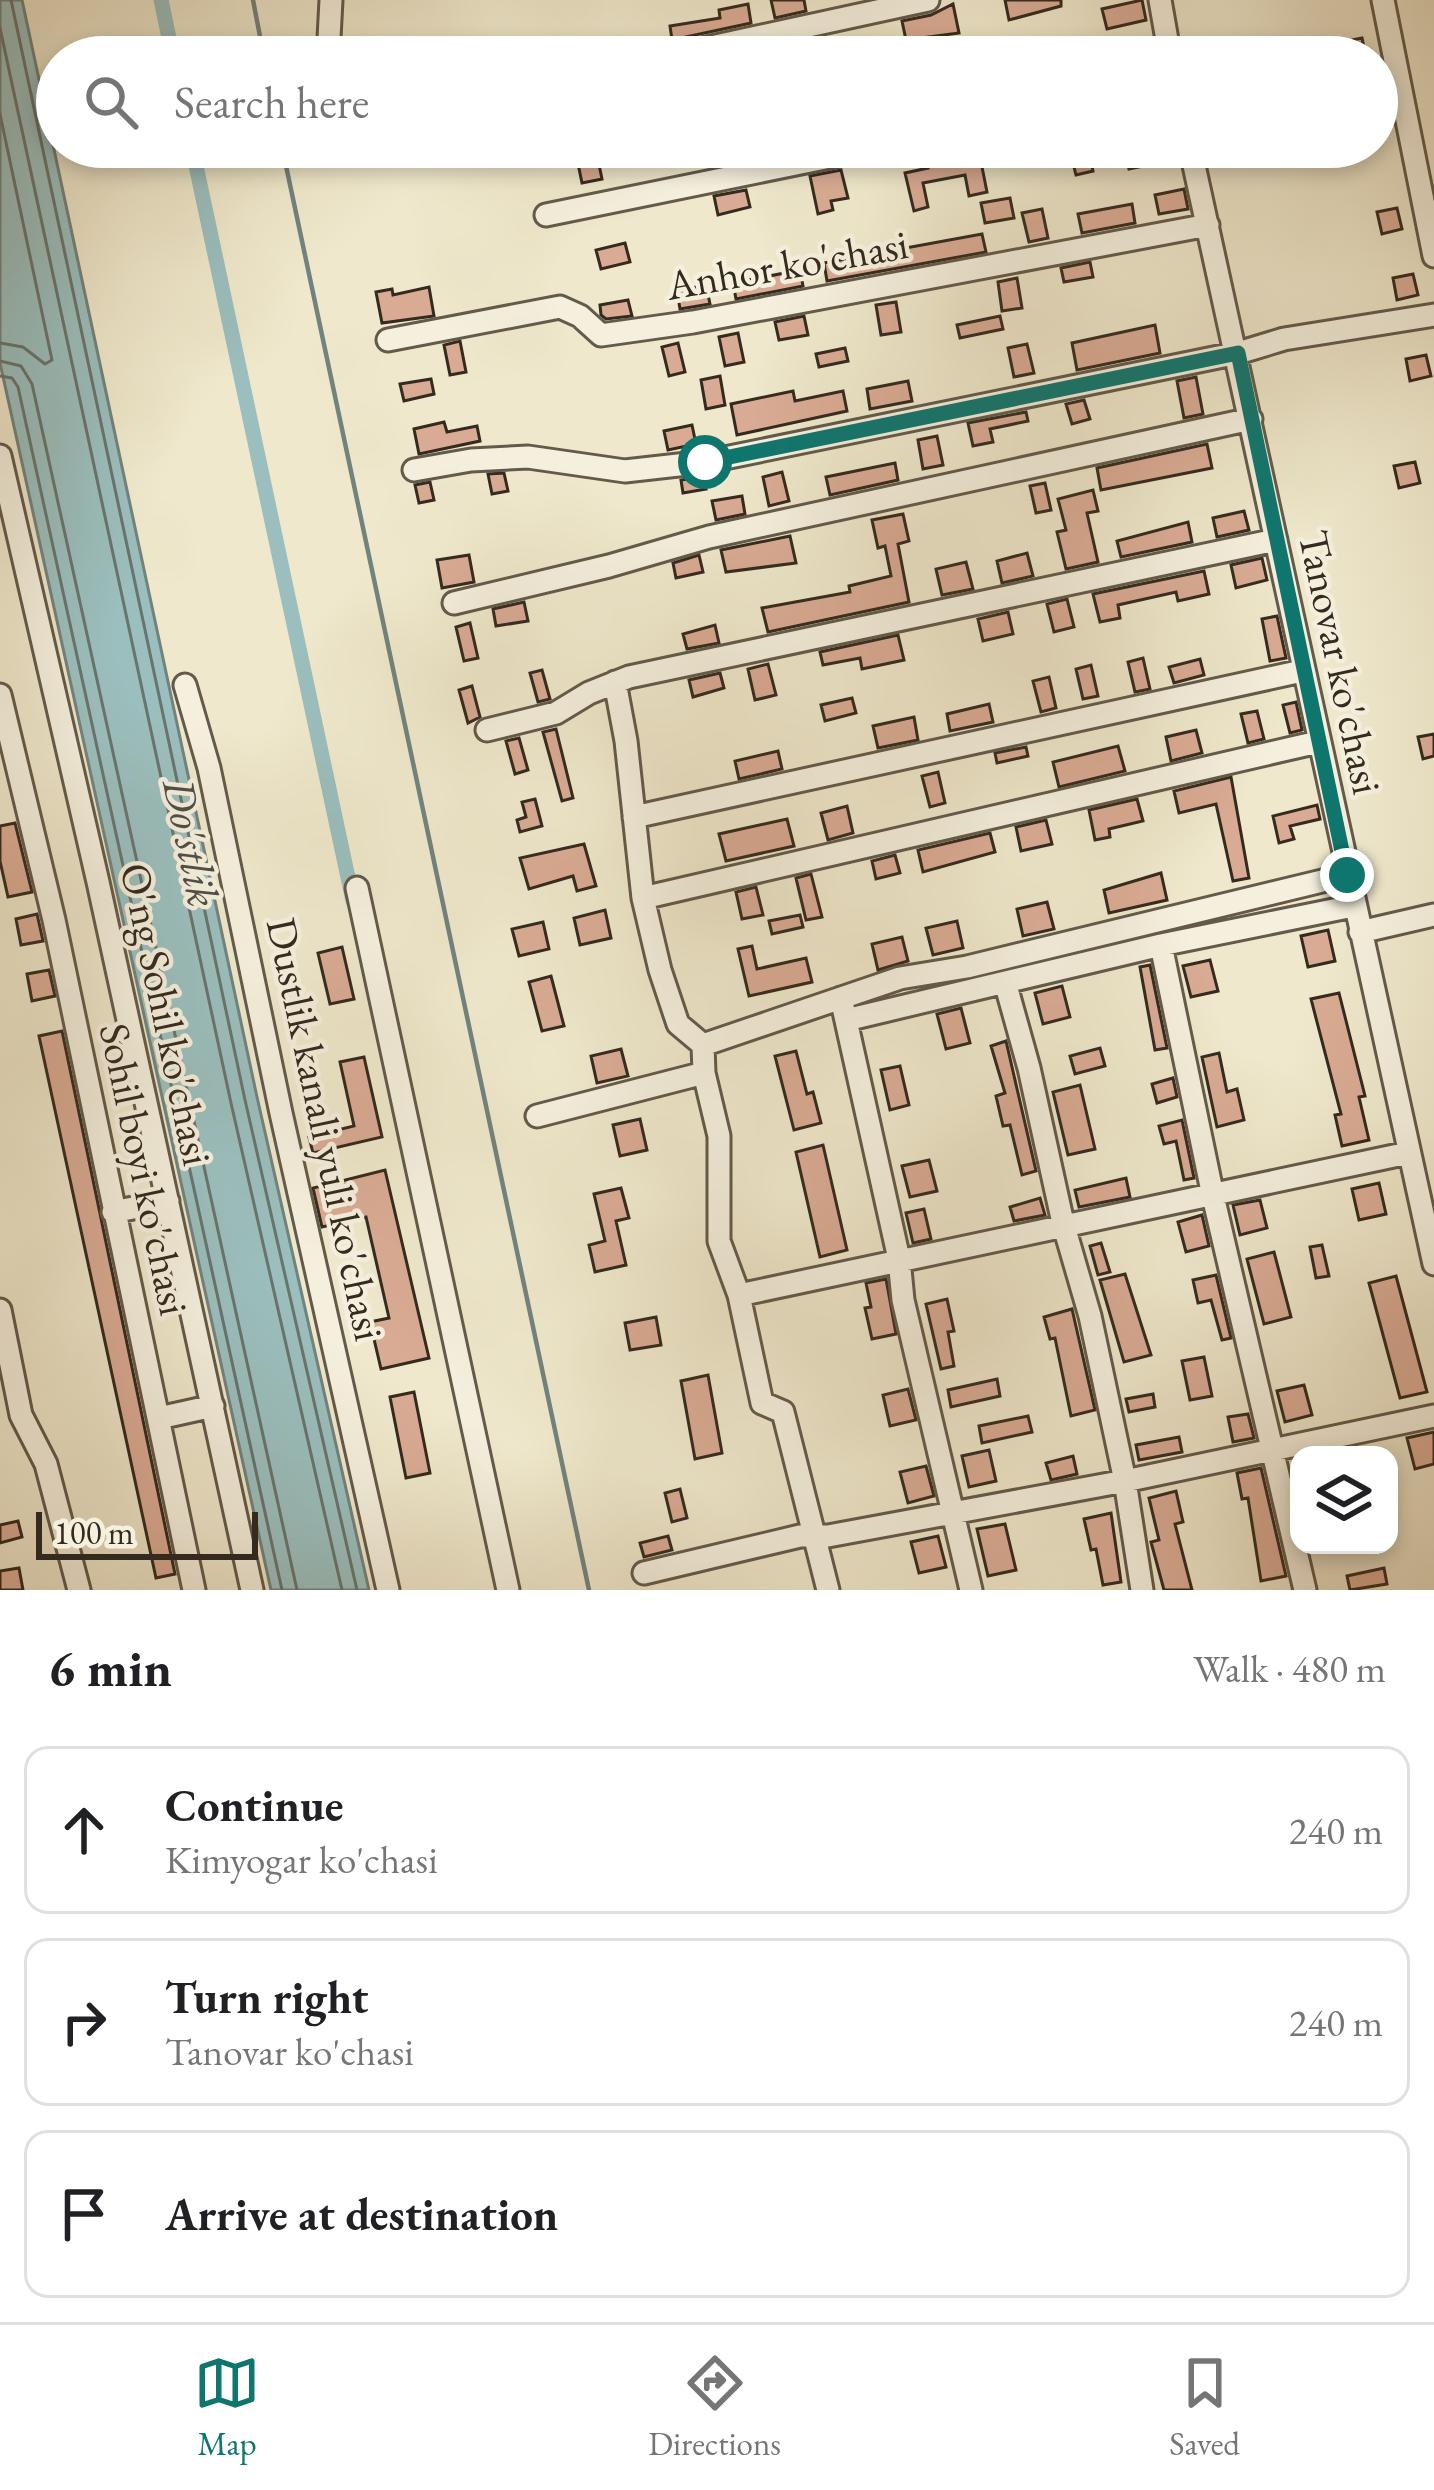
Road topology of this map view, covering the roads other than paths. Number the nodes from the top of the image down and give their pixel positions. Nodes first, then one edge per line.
1 (331, 0) edge
2 (928, 0) edge
3 (1160, 0) edge
4 (1383, 0) edge
5 (329, 36) edge
6 (762, 36) edge
7 (1166, 36) edge
8 (1390, 36) edge
9 (1398, 75) edge
10 (776, 168) edge
11 (1195, 168) edge
12 (546, 215) dead end
13 (1208, 225) junction
14 (1434, 256) edge
15 (1434, 315) edge
16 (388, 340) dead end
17 (1238, 353) junction
18 (1251, 419) junction
19 (0, 456) edge
20 (414, 470) dead end
21 (1276, 540) junction
22 (454, 604) dead end
23 (1302, 670) junction
24 (615, 682) junction
25 (184, 685) dead end
26 (0, 695) edge
27 (487, 730) dead end
28 (1318, 742) junction
29 (634, 817) junction
30 (1347, 875) junction
31 (357, 888) dead end
32 (643, 898) junction
33 (1353, 906) junction
34 (1434, 915) edge
35 (1360, 932) junction
36 (1161, 945) junction
37 (1005, 982) junction
38 (843, 1009) junction
39 (703, 1045) junction
40 (704, 1073) junction
41 (537, 1116) dead end
42 (1408, 1153) junction
43 (1213, 1196) junction
44 (168, 1201) junction
45 (113, 1212) junction
46 (1063, 1223) junction
47 (899, 1259) junction
48 (1434, 1264) edge
49 (739, 1295) junction
50 (0, 1310) edge
51 (213, 1406) junction
52 (1434, 1416) edge
53 (159, 1418) junction
54 (1274, 1450) junction
55 (1125, 1481) junction
56 (952, 1511) junction
57 (816, 1537) junction
58 (644, 1573) dead end
59 (79, 1590) edge
60 (194, 1590) edge
61 (252, 1590) edge
62 (388, 1590) edge
63 (508, 1590) edge
64 (828, 1590) edge
65 (970, 1590) edge
66 (1142, 1590) edge
67 (1305, 1590) edge

1 - 5 street
2 - 6 street
3 - 7 street
4 - 8 street
9 - 14 street
10 - 12 street
11 - 13 street, Tanovar ko'chasi
13 - 16 street, Anhor ko'chasi
13 - 17 street, Tanovar ko'chasi
15 - 17 street
17 - 18 street, Tanovar ko'chasi
17 - 20 street
18 - 21 street, Tanovar ko'chasi
18 - 22 street
19 - 44 street, O'ng Sohil ko'chasi
21 - 23 street, Tanovar ko'chasi
21 - 24 street
23 - 28 street, Tanovar ko'chasi
23 - 29 street
24 - 27 street
24 - 29 street
25 - 62 street, Dustlik kanali yuli ko'chasi
26 - 45 street, Sohil boyi ko'chasi
28 - 30 street, Tanovar ko'chasi
28 - 32 street
29 - 32 street
30 - 33 street, Tanovar ko'chasi
30 - 38 street
31 - 63 street
32 - 39 street
33 - 35 street, Tanovar ko'chasi
33 - 36 street
34 - 35 street
35 - 42 street, Tanovar ko'chasi
36 - 37 street
36 - 43 street
37 - 38 street
37 - 46 street
38 - 39 street
38 - 47 street
39 - 40 street
40 - 41 street
40 - 49 street
42 - 43 street
42 - 48 street, Tanovar ko'chasi
43 - 46 street
43 - 54 street
44 - 45 street
44 - 51 street, O'ng Sohil ko'chasi
45 - 53 street, Sohil boyi ko'chasi
46 - 47 street
46 - 55 street
47 - 49 street
47 - 56 street
49 - 57 street
50 - 59 street
51 - 53 street
51 - 61 street, O'ng Sohil ko'chasi
52 - 54 street
53 - 60 street, Sohil boyi ko'chasi
54 - 55 street
54 - 67 street
55 - 56 street
55 - 66 street
56 - 57 street
56 - 65 street
57 - 58 street
57 - 64 street

